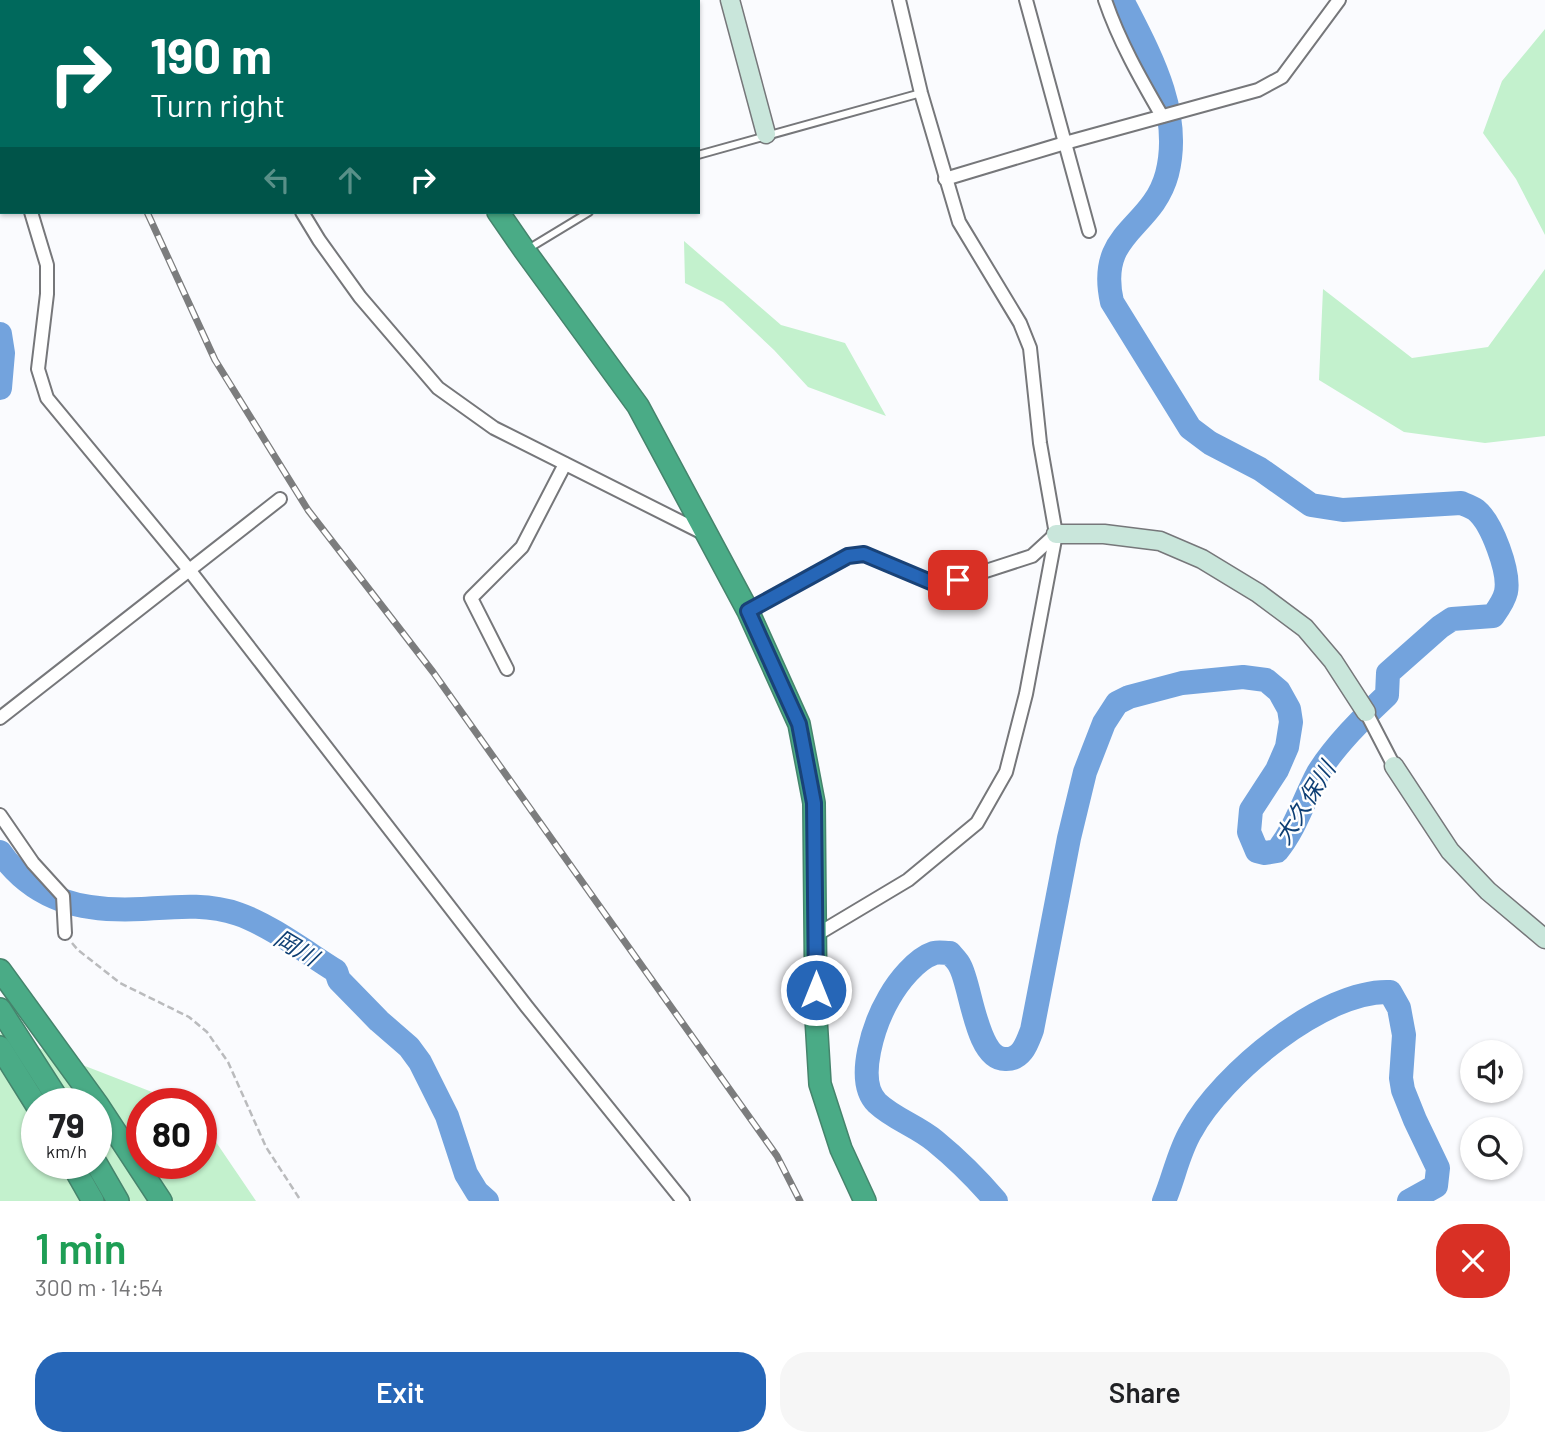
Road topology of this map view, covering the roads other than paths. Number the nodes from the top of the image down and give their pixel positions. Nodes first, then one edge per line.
1 (730, 0) edge
2 (899, 0) edge
3 (1026, 0) edge
4 (1105, 0) edge
5 (1339, 0) edge
6 (921, 93) junction
7 (1162, 116) junction
8 (766, 134) junction
9 (1065, 143) junction
10 (700, 154) edge
11 (945, 180) junction
12 (32, 214) edge
13 (303, 214) edge
14 (499, 214) edge
15 (586, 214) edge
16 (1089, 231) dead end
17 (525, 251) junction
18 (565, 464) junction
19 (281, 499) dead end
20 (1056, 534) junction
21 (710, 537) junction
22 (190, 571) junction
23 (748, 611) junction
24 (507, 669) dead end
25 (1366, 712) joint
26 (0, 718) edge
27 (1394, 766) joint
28 (0, 815) edge
29 (65, 933) road end
30 (816, 935) junction
31 (1545, 939) edge
32 (0, 970) edge
33 (0, 1009) edge
34 (0, 1048) edge
35 (26, 1088) edge
36 (51, 1088) edge
37 (81, 1179) edge
38 (105, 1179) edge
39 (161, 1200) edge
40 (93, 1201) edge
41 (118, 1201) edge
42 (683, 1201) edge
43 (865, 1201) edge

1 - 8 street
2 - 6 street
3 - 9 street
4 - 7 street
5 - 7 street
6 - 8 lane
6 - 11 street
7 - 9 street
8 - 10 lane
9 - 11 street
9 - 16 street
11 - 20 street
12 - 22 street
13 - 18 street
14 - 17 highway
15 - 17 lane
17 - 21 highway
18 - 21 street
18 - 24 street
19 - 22 street
20 - 23 street
20 - 25 street
20 - 30 street
21 - 23 highway
22 - 26 street
22 - 42 street
23 - 30 highway
25 - 27 street
27 - 31 street
28 - 29 street
30 - 43 highway
32 - 39 highway
33 - 36 highway
34 - 35 highway
37 - 40 highway
38 - 41 highway

